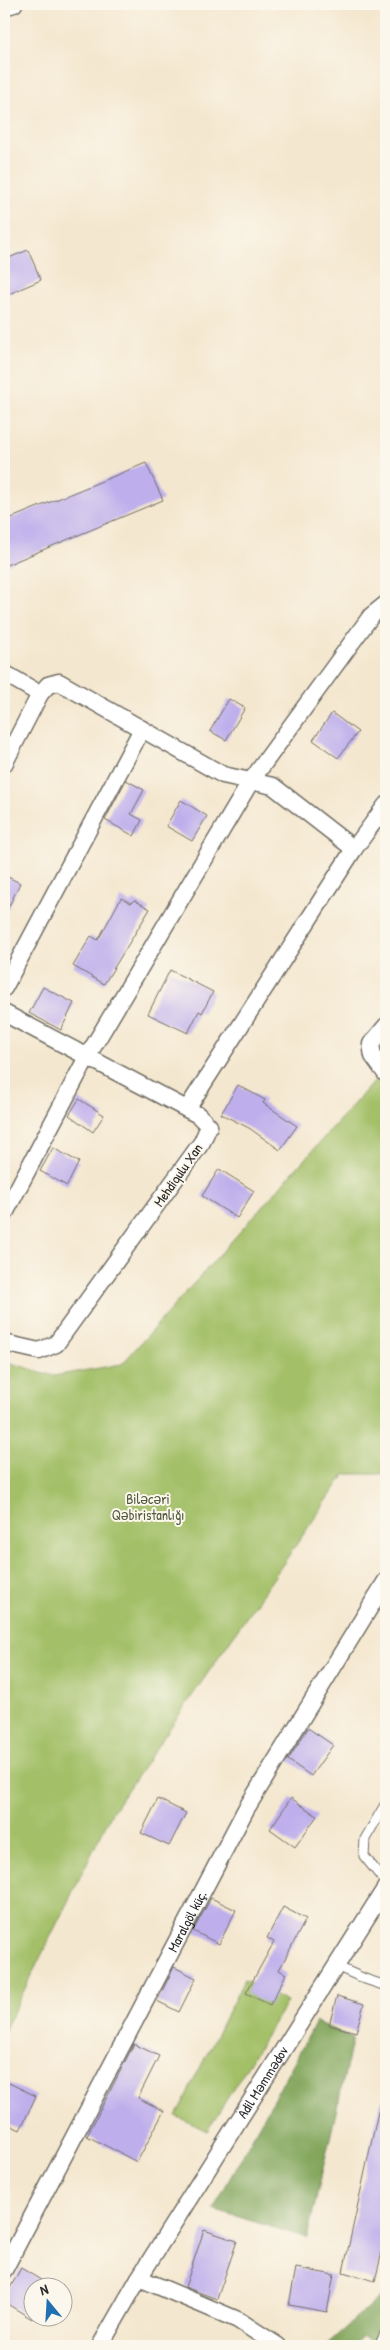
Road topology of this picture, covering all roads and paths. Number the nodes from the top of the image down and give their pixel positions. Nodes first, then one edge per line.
1 (14, 4) edge
2 (4, 7) edge
3 (386, 604) edge
4 (4, 673) edge
5 (40, 694) junction
6 (142, 729) junction
7 (4, 764) edge
8 (251, 781) junction
9 (386, 805) edge
10 (354, 849) junction
11 (4, 988) edge
12 (4, 1014) edge
13 (386, 1026) edge
14 (87, 1057) junction
15 (386, 1074) edge
16 (187, 1109) junction
17 (4, 1215) edge
18 (4, 1344) edge
19 (386, 1581) edge
20 (386, 1803) edge
21 (386, 1883) edge
22 (386, 1887) edge
23 (336, 1966) junction
24 (386, 1986) edge
25 (4, 2270) edge
26 (139, 2278) junction
27 (386, 2332) edge
28 (100, 2346) edge
29 (278, 2346) edge
30 (379, 2346) edge

1 - 2 street
3 - 8 street
4 - 5 street
5 - 6 street
5 - 7 street
6 - 8 street
6 - 11 street
8 - 10 street
8 - 14 street
9 - 10 street
10 - 16 street
12 - 14 street, Mehdiqulu Xan
13 - 15 street
14 - 16 street, Mehdiqulu Xan
14 - 17 street
16 - 18 street, Mehdiqulu Xan
19 - 25 street, Maralgöl küç.
20 - 21 lane
22 - 23 street, Adil Məmmədov
23 - 24 lane
23 - 26 street, Adil Məmmədov
26 - 28 street, Adil Məmmədov
26 - 29 street
27 - 30 lane

